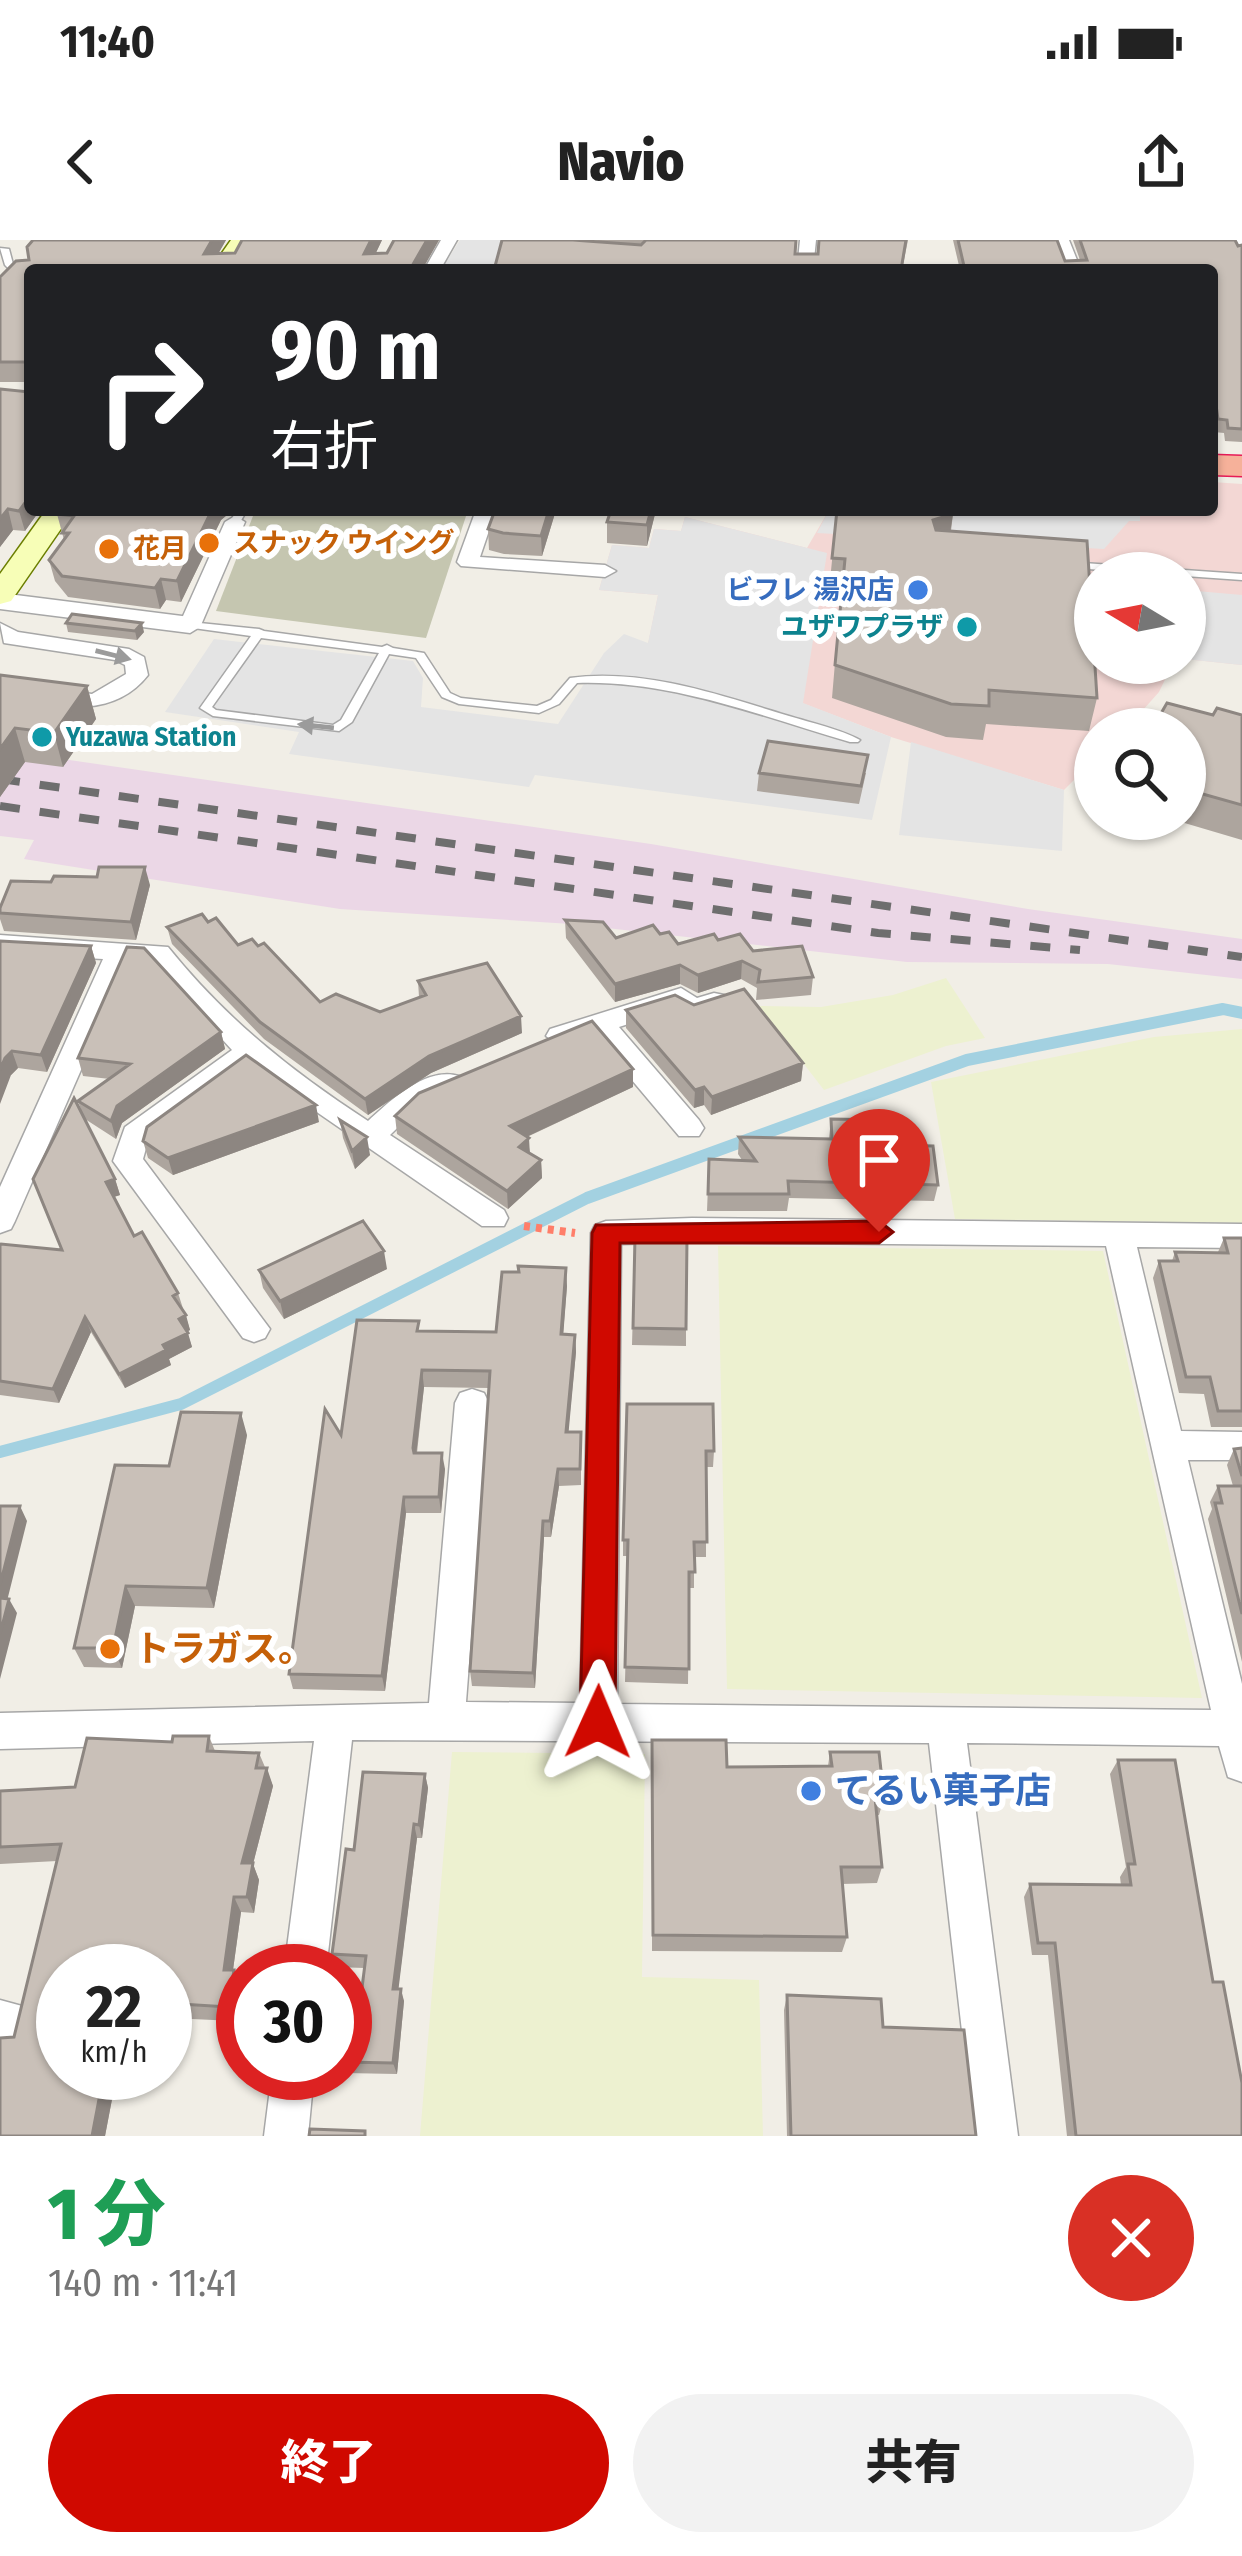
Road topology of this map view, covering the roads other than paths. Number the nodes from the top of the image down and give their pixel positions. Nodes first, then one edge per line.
1 (1237, 240) edge
2 (0, 250) edge
3 (1242, 250) edge
4 (17, 272) junction
5 (24, 273) edge
6 (8, 281) edge
7 (56, 516) edge
8 (239, 516) edge
9 (484, 516) edge
10 (1064, 565) edge
11 (1074, 566) edge
12 (604, 571) dead end
13 (1206, 575) edge
14 (1242, 577) edge
15 (0, 598) edge
16 (190, 625) junction
17 (0, 631) edge
18 (259, 632) junction
19 (387, 648) junction
20 (0, 690) edge
21 (854, 740) dead end
22 (0, 944) edge
23 (118, 953) junction
24 (742, 992) edge
25 (599, 1022) junction
26 (530, 1048) edge
27 (249, 1052) junction
28 (470, 1074) edge
29 (689, 1128) dead end
30 (370, 1136) junction
31 (493, 1218) dead end
32 (0, 1221) edge
33 (1119, 1235) junction
34 (1242, 1236) edge
35 (254, 1329) dead end
36 (472, 1403) dead end
37 (1168, 1445) junction
38 (1242, 1446) edge
39 (446, 1720) junction
40 (598, 1722) junction
41 (335, 1724) junction
42 (946, 1728) junction
43 (0, 1731) edge
44 (1239, 1740) edge
45 (308, 1944) edge
46 (290, 2100) edge
47 (286, 2136) edge
48 (996, 2136) edge

1 - 3 street
2 - 4 lane
4 - 5 lane
4 - 6 lane
7 - 15 main road
8 - 16 street
9 - 12 street
10 - 11 lane
13 - 14 lane
15 - 16 street
16 - 18 lane
17 -> 20 street
18 - 19 lane
19 -> 18 lane
19 - 21 lane
22 - 23 street
23 - 27 street
23 - 32 street
24 - 25 street
25 - 26 street
25 - 29 street
27 - 30 street
27 - 35 street
28 - 30 street
30 - 31 street
33 - 34 street
33 - 37 street
33 - 40 street
36 - 39 street
37 - 38 street
37 - 44 street
39 - 40 street
39 - 41 street
40 - 42 street
41 - 43 street
41 - 45 street
42 - 44 street
42 - 48 street
46 - 47 street

